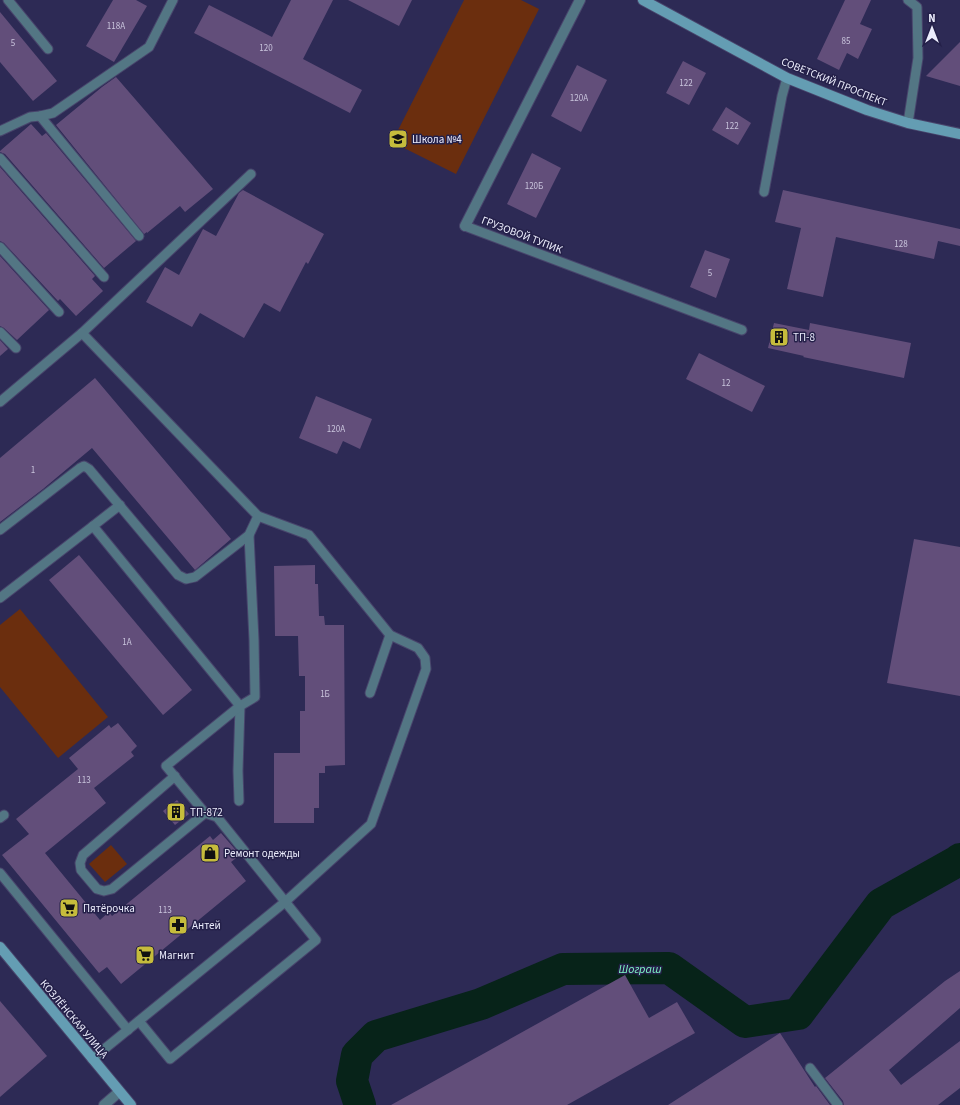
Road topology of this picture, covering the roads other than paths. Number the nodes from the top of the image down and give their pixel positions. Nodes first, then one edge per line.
1 (8, 0) edge
2 (173, 0) edge
3 (580, 0) edge
4 (642, 0) edge
5 (908, 0) edge
6 (48, 49) dead end
7 (787, 78) junction
8 (40, 116) junction
9 (908, 123) junction
10 (0, 131) edge
11 (960, 134) edge
12 (0, 158) edge
13 (251, 174) dead end
14 (764, 192) dead end
15 (465, 226) joint
16 (139, 236) dead end
17 (0, 247) edge
18 (104, 277) dead end
19 (59, 312) dead end
20 (742, 330) dead end
21 (0, 332) edge
22 (82, 333) junction
23 (16, 348) dead end
24 (0, 402) edge
25 (120, 505) junction
26 (258, 516) junction
27 (93, 526) junction
28 (0, 530) edge
29 (249, 535) junction
30 (0, 598) edge
31 (390, 635) junction
32 (370, 693) dead end
33 (240, 706) junction
34 (174, 776) junction
35 (239, 801) dead end
36 (205, 813) junction
37 (0, 873) edge
38 (285, 902) junction
39 (0, 947) edge
40 (139, 1021) junction
41 (128, 1030) junction
42 (92, 1059) junction
43 (810, 1068) dead end
44 (119, 1092) junction
45 (104, 1105) edge
46 (131, 1105) edge
47 (838, 1105) edge

1 - 6 lane
2 - 8 lane
3 - 15 street, ГРУЗОВОЙ ТУПИК
4 - 7 street, СОВЕТСКИЙ ПРОСПЕКТ
5 - 9 lane
7 - 9 street, СОВЕТСКИЙ ПРОСПЕКТ
7 - 14 lane
8 - 10 lane
8 - 16 lane
9 - 11 street, СОВЕТСКИЙ ПРОСПЕКТ
12 - 18 lane
13 - 22 lane
15 - 20 lane, ГРУЗОВОЙ ТУПИК
17 - 19 lane
21 - 23 lane
22 - 24 lane
22 - 26 lane
25 - 27 lane
25 - 28 lane
25 - 29 lane
26 - 29 lane
26 - 31 lane
27 - 30 lane
27 - 33 lane
29 - 33 lane
31 - 32 lane
31 - 38 lane
33 - 34 lane
33 - 35 lane
34 - 36 lane
34 - 36 lane
36 - 38 lane
37 - 41 lane
38 - 40 lane
38 - 40 lane
39 - 42 street, КОЗЛЁНСКАЯ УЛИЦА
40 - 41 lane
41 - 42 lane
42 - 44 street, КОЗЛЁНСКАЯ УЛИЦА
43 - 47 lane
44 - 45 street
44 - 46 street, КОЗЛЁНСКАЯ УЛИЦА

